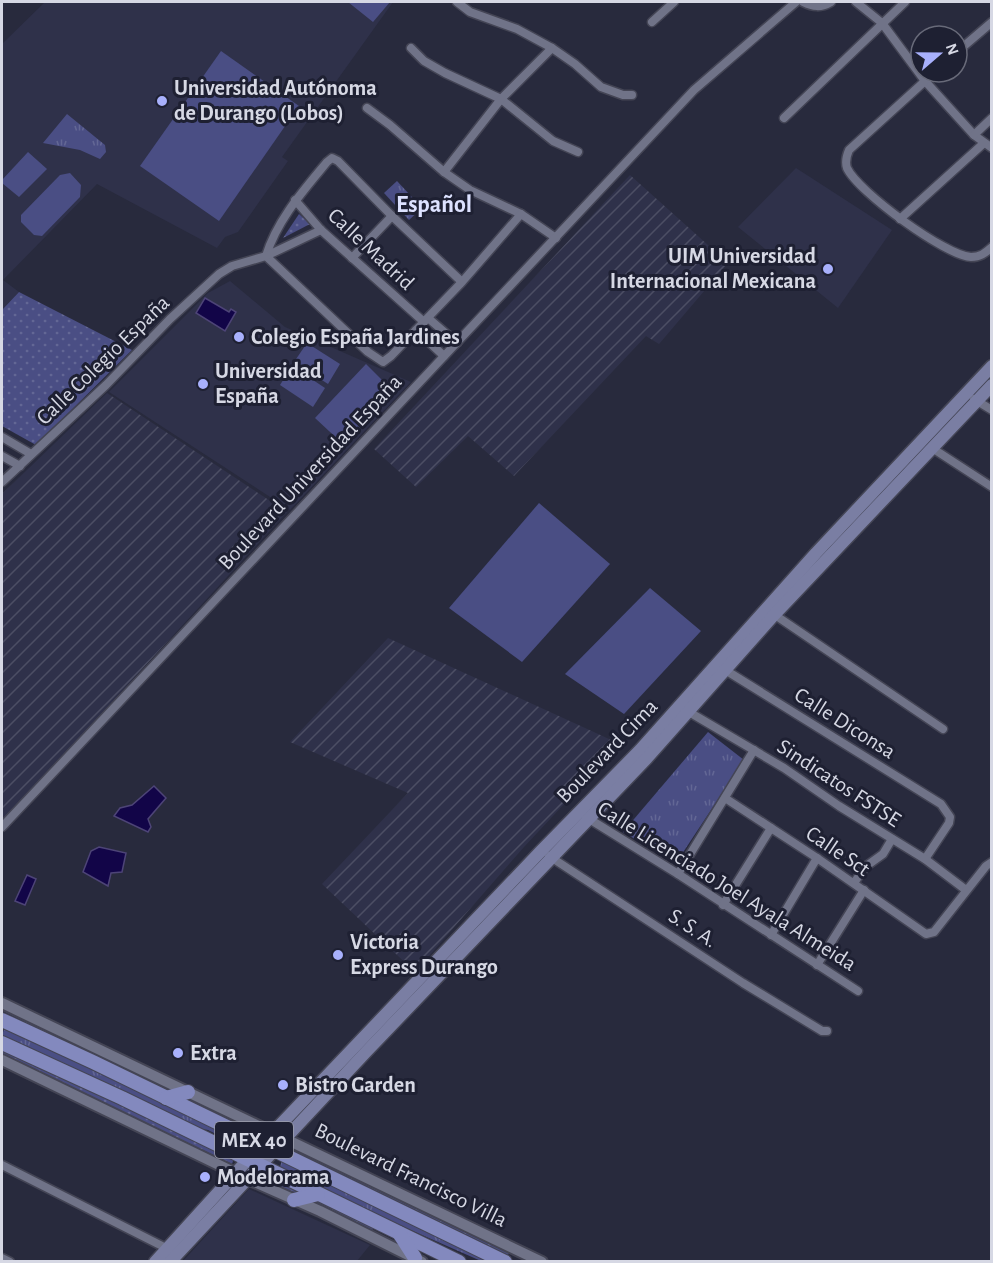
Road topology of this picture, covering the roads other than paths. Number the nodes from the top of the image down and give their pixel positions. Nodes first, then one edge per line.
1 (457, 2) edge
2 (674, 2) edge
3 (796, 2) edge
4 (803, 2) edge
5 (831, 2) edge
6 (856, 2) edge
7 (905, 2) edge
8 (652, 22) dead end
9 (992, 22) edge
10 (882, 23) junction
11 (969, 42) edge
12 (411, 48) dead end
13 (552, 48) junction
14 (909, 59) edge
15 (922, 84) edge
16 (928, 84) edge
17 (632, 95) dead end
18 (501, 99) junction
19 (367, 108) dead end
20 (784, 118) dead end
21 (992, 118) edge
22 (975, 135) junction
23 (988, 145) edge
24 (578, 152) dead end
25 (444, 172) junction
26 (295, 200) junction
27 (521, 214) junction
28 (392, 216) junction
29 (900, 219) junction
30 (321, 230) junction
31 (556, 238) junction
32 (992, 247) edge
33 (266, 256) junction
34 (352, 258) junction
35 (462, 282) junction
36 (426, 320) junction
37 (416, 330) junction
38 (457, 343) junction
39 (444, 356) junction
40 (992, 366) edge
41 (992, 385) edge
42 (966, 393) junction
43 (977, 401) junction
44 (992, 410) edge
45 (2, 437) edge
46 (932, 448) junction
47 (32, 454) junction
48 (2, 456) edge
49 (21, 466) junction
50 (2, 482) edge
51 (992, 486) edge
52 (820, 558) junction
53 (770, 612) junction
54 (721, 667) junction
55 (689, 712) junction
56 (943, 729) dead end
57 (754, 750) junction
58 (725, 798) junction
59 (583, 816) junction
60 (2, 826) edge
61 (771, 828) junction
62 (892, 839) junction
63 (546, 854) junction
64 (817, 858) junction
65 (925, 859) junction
66 (992, 862) edge
67 (678, 874) junction
68 (854, 883) junction
69 (864, 890) junction
70 (966, 890) junction
71 (723, 905) junction
72 (771, 935) junction
73 (817, 965) junction
74 (858, 991) dead end
75 (2, 1003) edge
76 (2, 1020) edge
77 (827, 1031) dead end
78 (2, 1043) edge
79 (2, 1060) edge
80 (188, 1092) junction
81 (166, 1098) junction
82 (274, 1132) junction
83 (286, 1138) junction
84 (269, 1147) junction
85 (254, 1163) junction
86 (2, 1165) edge
87 (242, 1176) junction
88 (318, 1194) junction
89 (294, 1200) junction
90 (399, 1233) junction
91 (172, 1254) edge
92 (2, 1258) edge
93 (418, 1260) edge
94 (534, 1260) edge
95 (10, 1262) edge
96 (155, 1262) edge
97 (459, 1262) edge
98 (505, 1262) edge

1 - 13 street
2 - 8 street
3 - 31 street, Boulevard Universidad España
4 - 5 street
6 - 10 street
7 - 10 street
9 - 11 street
10 - 14 street
10 - 20 street
12 - 18 street
13 - 17 street
13 - 18 street
15 - 29 street
16 - 22 street
18 - 24 street
18 - 25 street
19 - 25 street
21 - 22 street
22 - 23 street
23 - 29 street
25 - 27 street
26 - 28 street
26 - 30 street, Calle Madrid
26 - 33 street
27 - 31 street
27 - 35 street
28 - 34 street
28 - 35 street
29 - 32 street
30 - 33 street
30 - 34 street, Calle Madrid
31 - 38 street, Boulevard Universidad España
33 - 37 street
33 - 47 street, Calle Colegio España
34 - 36 street, Calle Madrid
35 - 36 street
36 - 37 street
36 - 38 street, Calle Madrid
37 - 39 street
38 - 39 street, Boulevard Universidad España
39 - 60 street, Boulevard Universidad España
40 - 42 main road, Boulevard Cima
41 - 43 main road, Boulevard Cima
42 - 43 street
42 - 52 main road, Boulevard Cima
43 - 44 street
43 - 46 main road, Boulevard Cima
45 - 47 street
46 - 51 street
46 - 52 main road, Boulevard Cima
47 - 49 street, Calle Colegio España
48 - 49 street
49 - 50 street, Calle Colegio España
52 - 53 main road, Boulevard Cima
53 - 54 main road, Boulevard Cima
53 - 56 street
54 - 55 main road, Boulevard Cima
54 - 59 main road, Boulevard Cima
54 - 65 street, Calle Diconsa
55 - 57 street, Sindicatos FSTSE
55 - 59 main road, Boulevard Cima
57 - 58 street
57 - 62 street, Sindicatos FSTSE
58 - 61 street, Calle Sct
58 - 67 street
59 - 63 main road, Boulevard Cima
59 - 67 street, Calle Licenciado Joel Ayala Almeida
61 - 64 street, Calle Sct
61 - 71 street
62 - 65 street, Sindicatos FSTSE
62 - 68 street
63 - 77 street, S. S. A.
63 - 82 main road, Boulevard Cima
63 - 83 main road, Boulevard Cima
64 - 68 street, Calle Sct
64 - 72 street
65 - 70 street, Sindicatos FSTSE
66 - 70 street
67 - 71 street, Calle Licenciado Joel Ayala Almeida
68 - 69 street, Calle Sct
69 - 70 street, Calle Sct
69 - 73 street
71 - 72 street, Calle Licenciado Joel Ayala Almeida
72 - 73 street, Calle Licenciado Joel Ayala Almeida
73 - 74 street, Calle Licenciado Joel Ayala Almeida
75 - 80 street, Boulevard Francisco Villa
76 - 81 main road, Boulevard Francisco Villa / MEX 40
78 - 85 main road, MEX 40
79 - 87 street
80 - 81 main road
80 - 82 street, Boulevard Francisco Villa
81 - 84 main road, Boulevard Francisco Villa / MEX 40
82 - 83 street, Boulevard Francisco Villa
82 - 84 main road, Boulevard Cima
83 - 84 main road, Boulevard Cima
83 - 94 street, Boulevard Francisco Villa
84 - 85 main road, Boulevard Cima
84 - 98 main road, Boulevard Francisco Villa / MEX 40
85 - 87 main road, Boulevard Cima
85 - 88 main road, MEX 40
86 - 91 street
87 - 89 street
87 - 91 main road, Boulevard Cima
88 - 89 main road
88 - 90 main road, MEX 40
89 - 93 street
90 - 93 main road
90 - 97 main road, MEX 40
91 - 96 main road, Boulevard Cima
92 - 95 street

